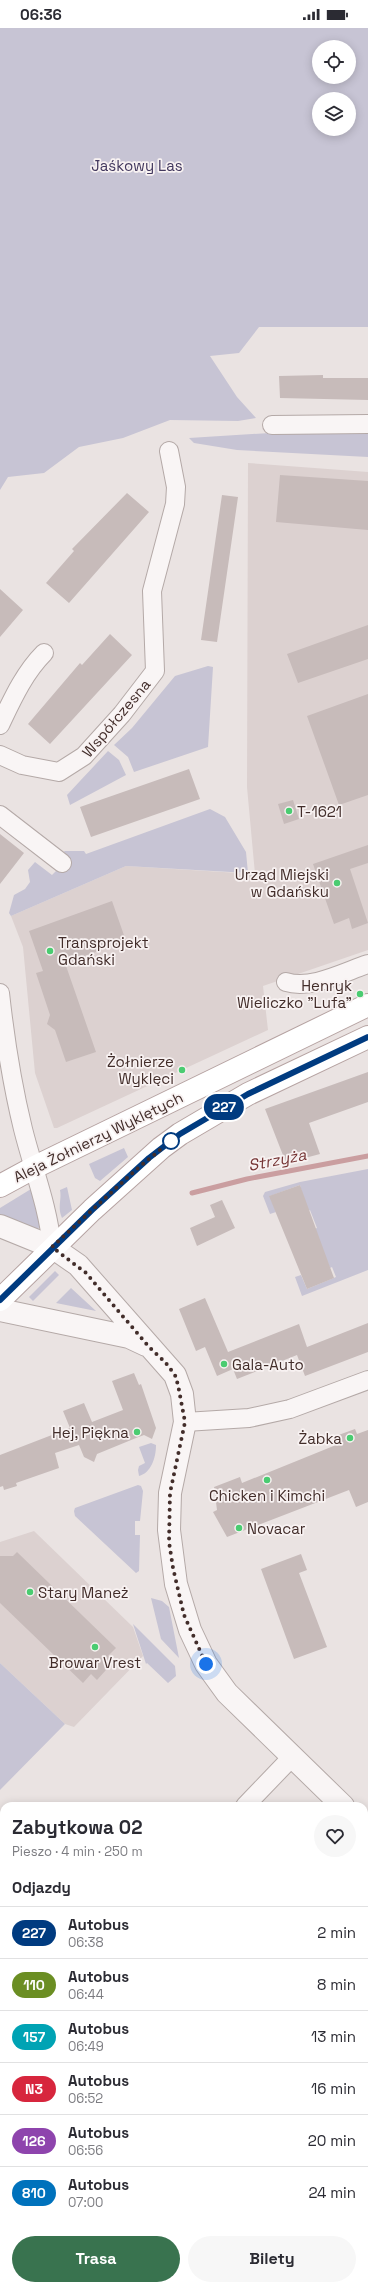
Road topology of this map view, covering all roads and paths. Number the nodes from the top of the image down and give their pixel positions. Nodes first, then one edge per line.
1 (368, 424) edge
2 (272, 425) dead end
3 (169, 451) dead end
4 (44, 653) dead end
5 (0, 725) edge
6 (0, 755) edge
7 (0, 815) edge
8 (62, 864) dead end
9 (368, 964) edge
10 (286, 982) dead end
11 (0, 993) edge
12 (368, 1005) edge
13 (368, 1037) edge
14 (35, 1167) junction
15 (0, 1186) edge
16 (0, 1226) edge
17 (52, 1247) junction
18 (0, 1300) edge
19 (0, 1310) edge
20 (149, 1347) junction
21 (368, 1380) edge
22 (185, 1422) junction
23 (292, 1757) junction
24 (249, 1802) edge
25 (339, 1802) edge

1 - 2 street
3 - 6 street, Współczesna
4 - 5 street
7 - 8 street
9 - 10 street
11 - 14 street
12 - 14 main road, Aleja Żołnierzy Wyklętych
13 - 17 main road, Aleja Żołnierzy Wyklętych
14 - 15 main road, Aleja Żołnierzy Wyklętych
14 - 17 street
16 - 17 street
17 - 18 main road, Aleja Żołnierzy Wyklętych
17 - 20 street
19 - 20 street
20 - 22 street
21 - 22 street
22 - 23 street
23 - 24 street
23 - 25 street

